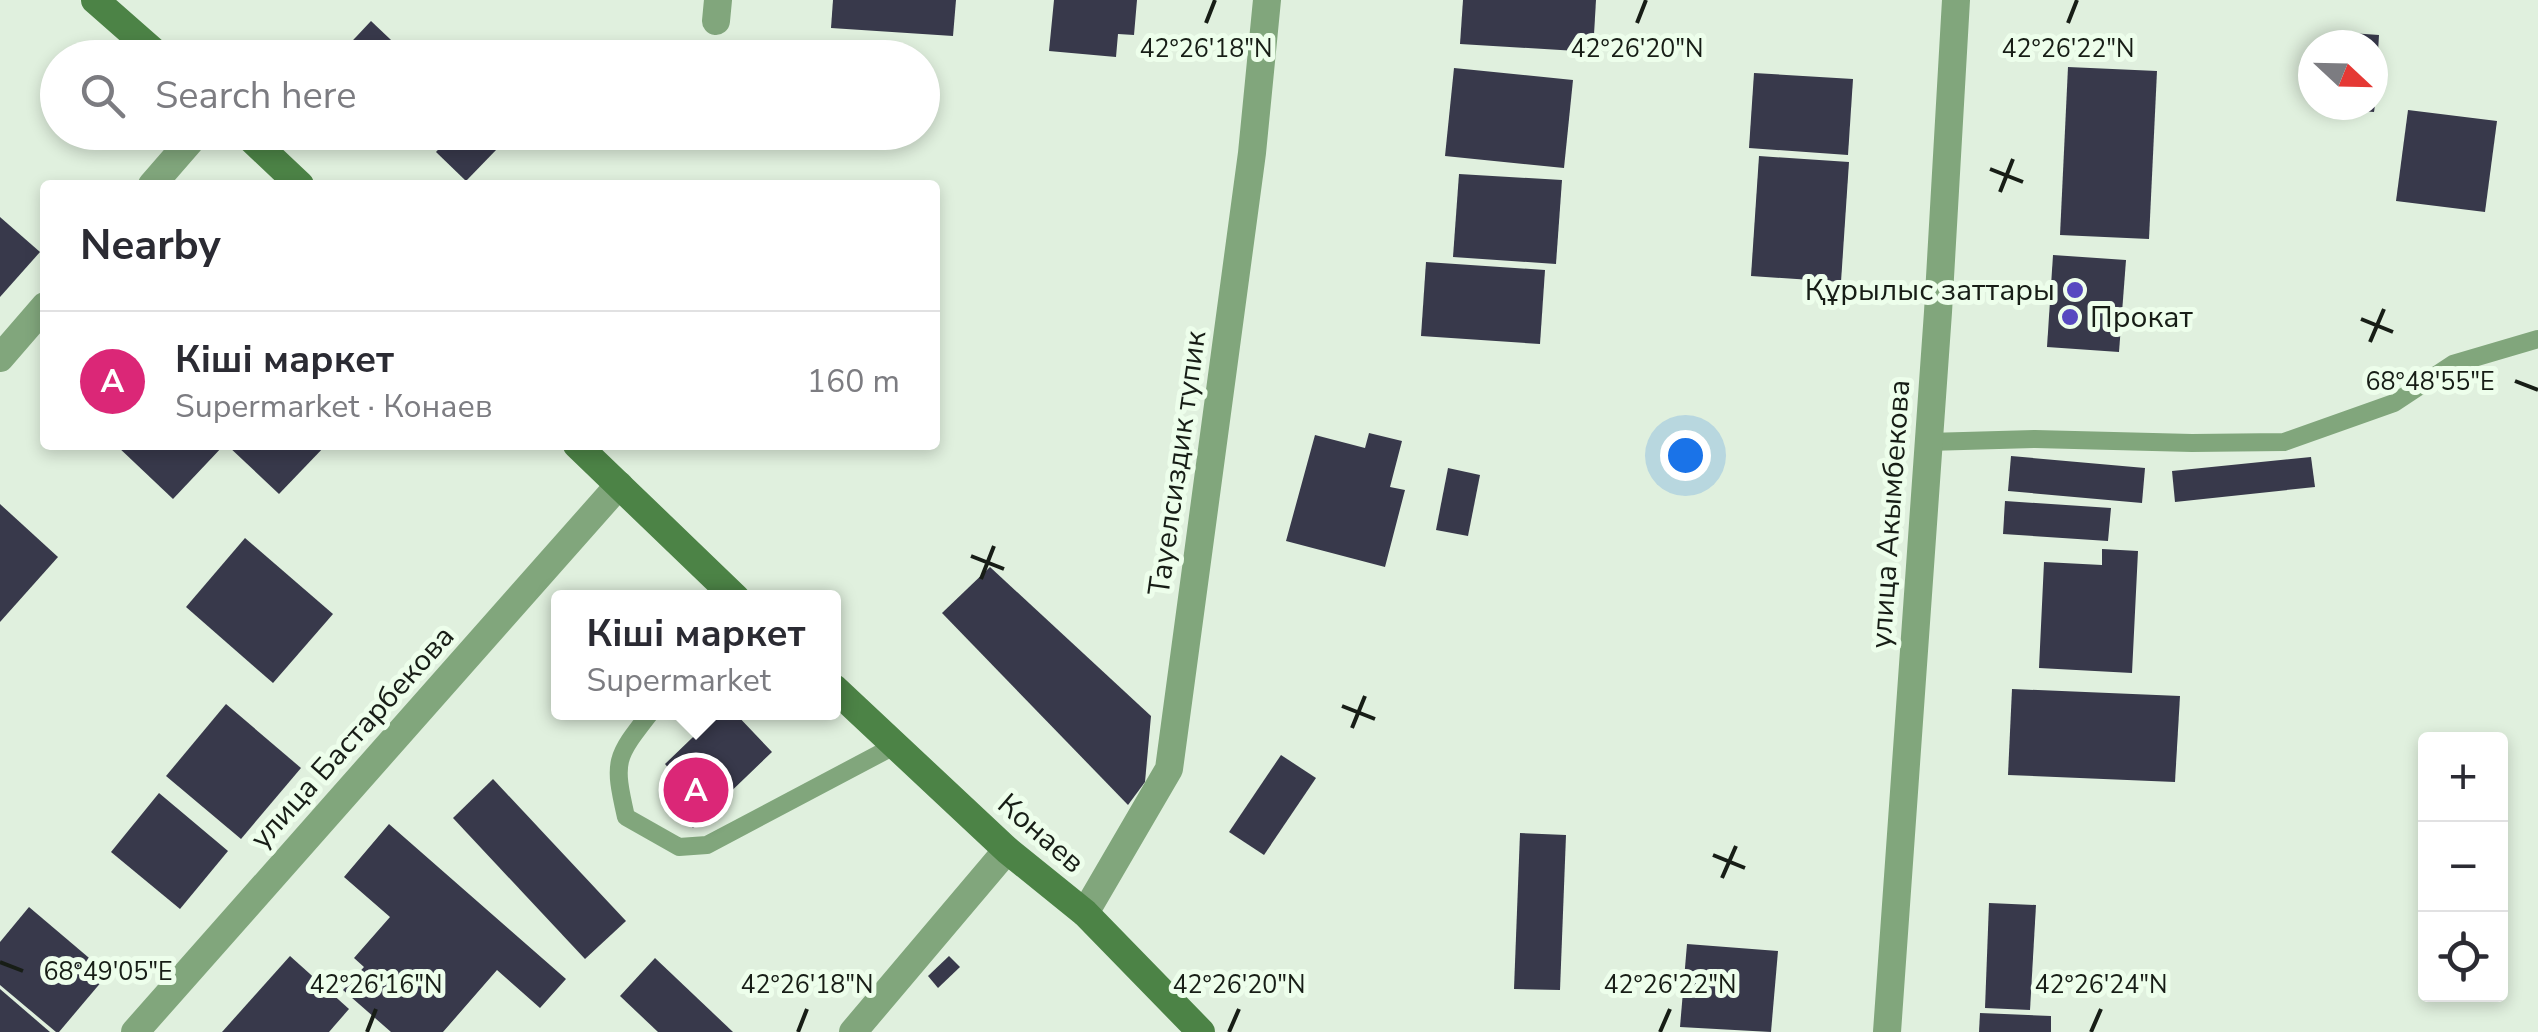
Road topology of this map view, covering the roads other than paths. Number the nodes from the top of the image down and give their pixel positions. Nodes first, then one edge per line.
1 (96, 0) edge
2 (1267, 0) edge
3 (1956, 0) edge
4 (140, 40) edge
5 (182, 150) edge
6 (263, 150) edge
7 (156, 180) edge
8 (295, 180) edge
9 (40, 312) edge
10 (2538, 339) edge
11 (0, 358) edge
12 (1928, 442) junction
13 (581, 450) edge
14 (619, 485) junction
15 (728, 590) edge
16 (841, 694) edge
17 (645, 720) edge
18 (896, 745) junction
19 (1007, 850) junction
20 (1085, 913) junction
21 (134, 1032) edge
22 (854, 1032) edge
23 (1201, 1032) edge
24 (1887, 1032) edge

1 - 4 main road
2 - 20 street, Тауелсиздик тупик
3 - 12 street, улица Акымбекова
5 - 7 street
6 - 8 main road
9 - 11 street
10 - 12 lane
12 - 24 street, улица Акымбекова
13 - 14 main road
14 - 15 main road
14 - 21 street, улица Бастарбекова
16 - 18 main road, Конаев
17 - 18 lane
18 - 19 main road, Конаев
19 - 20 main road, Конаев
19 - 22 street
20 - 23 main road, Конаев

